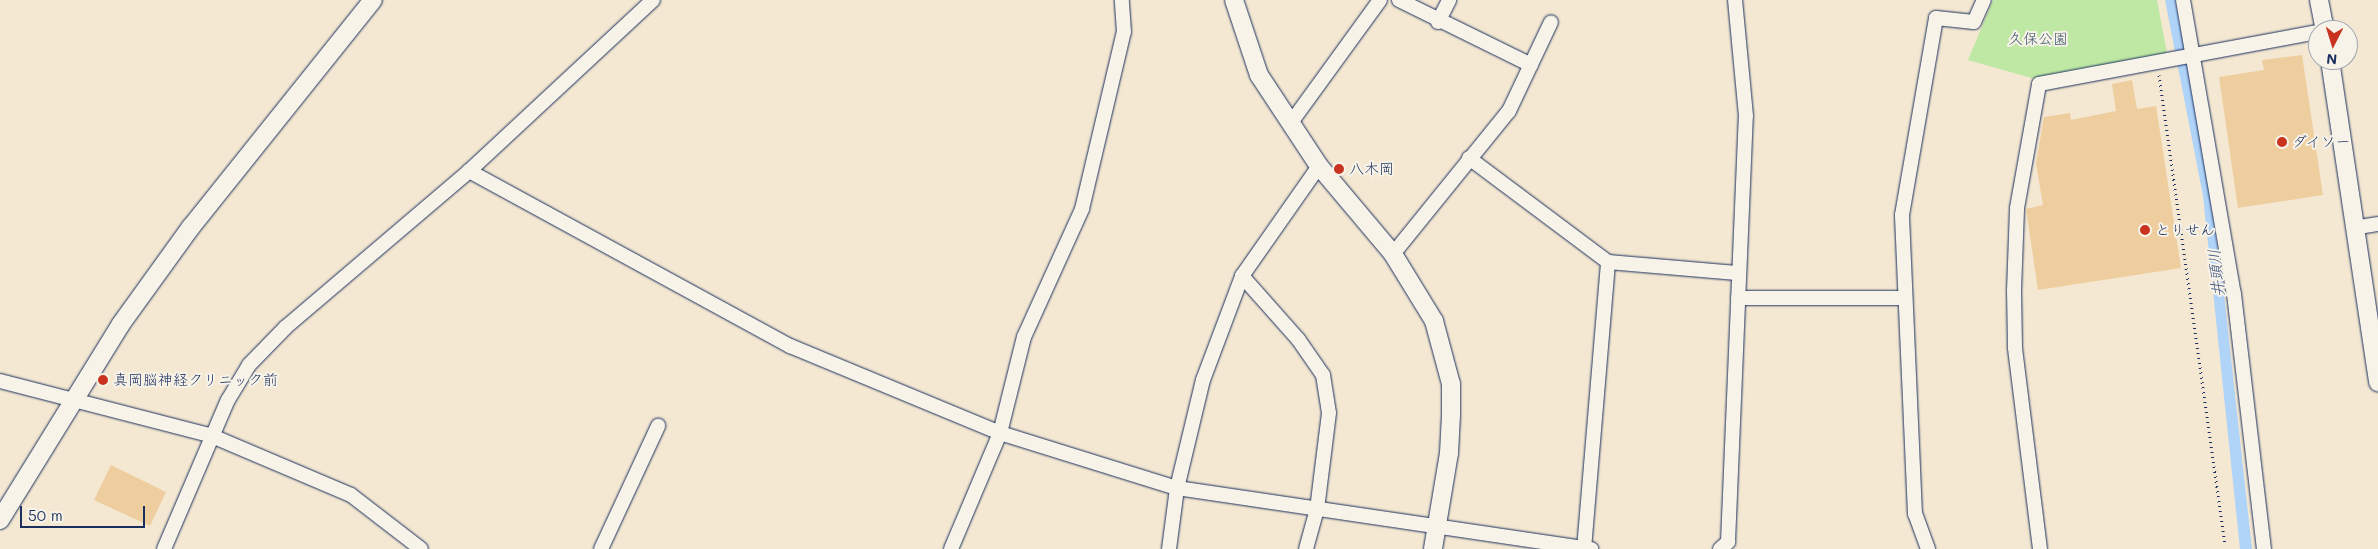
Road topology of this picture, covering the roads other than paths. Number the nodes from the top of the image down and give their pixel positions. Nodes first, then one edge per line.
1 (373, 0) edge
2 (653, 0) edge
3 (1122, 0) edge
4 (1234, 0) edge
5 (1380, 0) edge
6 (1399, 0) edge
7 (1449, 0) edge
8 (1735, 0) edge
9 (1984, 0) edge
10 (2183, 0) edge
11 (2319, 0) edge
12 (2323, 20) edge
13 (1438, 22) junction
14 (1551, 22) dead end
15 (2308, 34) edge
16 (2194, 57) junction
17 (1530, 65) junction
18 (2332, 70) edge
19 (1290, 124) junction
20 (1470, 158) junction
21 (1319, 166) junction
22 (469, 171) junction
23 (2378, 224) edge
24 (2358, 227) junction
25 (1394, 254) junction
26 (1608, 262) junction
27 (1737, 273) junction
28 (1242, 276) junction
29 (1738, 298) junction
30 (1904, 298) junction
31 (0, 381) edge
32 (2378, 382) edge
33 (71, 400) junction
34 (658, 426) dead end
35 (1000, 433) junction
36 (212, 436) junction
37 (1177, 488) junction
38 (1316, 509) junction
39 (0, 520) edge
40 (1437, 525) junction
41 (164, 549) edge
42 (421, 549) edge
43 (601, 549) edge
44 (951, 549) edge
45 (1169, 549) edge
46 (1306, 549) edge
47 (1432, 549) edge
48 (1587, 549) edge
49 (1720, 549) edge
50 (1928, 549) edge
51 (2040, 549) edge
52 (2264, 549) edge

1 - 33 street
2 - 22 street
3 - 35 street
4 - 19 street
5 - 19 street
6 - 13 street
7 - 13 street
8 - 27 street
9 - 30 street
10 - 16 street
11 - 12 street
13 - 17 street
14 - 17 street
15 - 16 street
16 - 51 street
16 - 52 street
17 - 20 street
18 - 24 street
19 - 21 street
20 - 25 street
20 - 26 street
21 - 25 street
21 - 28 street
22 - 35 street
22 - 36 street
23 - 24 street
24 - 32 street
25 - 40 street
26 - 27 street
26 - 48 street
27 - 29 street
28 - 37 street
28 - 38 street
29 - 30 street
29 - 49 street
30 - 50 street
31 - 33 street
33 - 36 street
33 - 39 street
34 - 43 street
35 - 37 street
35 - 44 street
36 - 41 street
36 - 42 street
37 - 38 street
37 - 45 street
38 - 40 street
38 - 46 street
40 - 47 street
40 - 48 street

